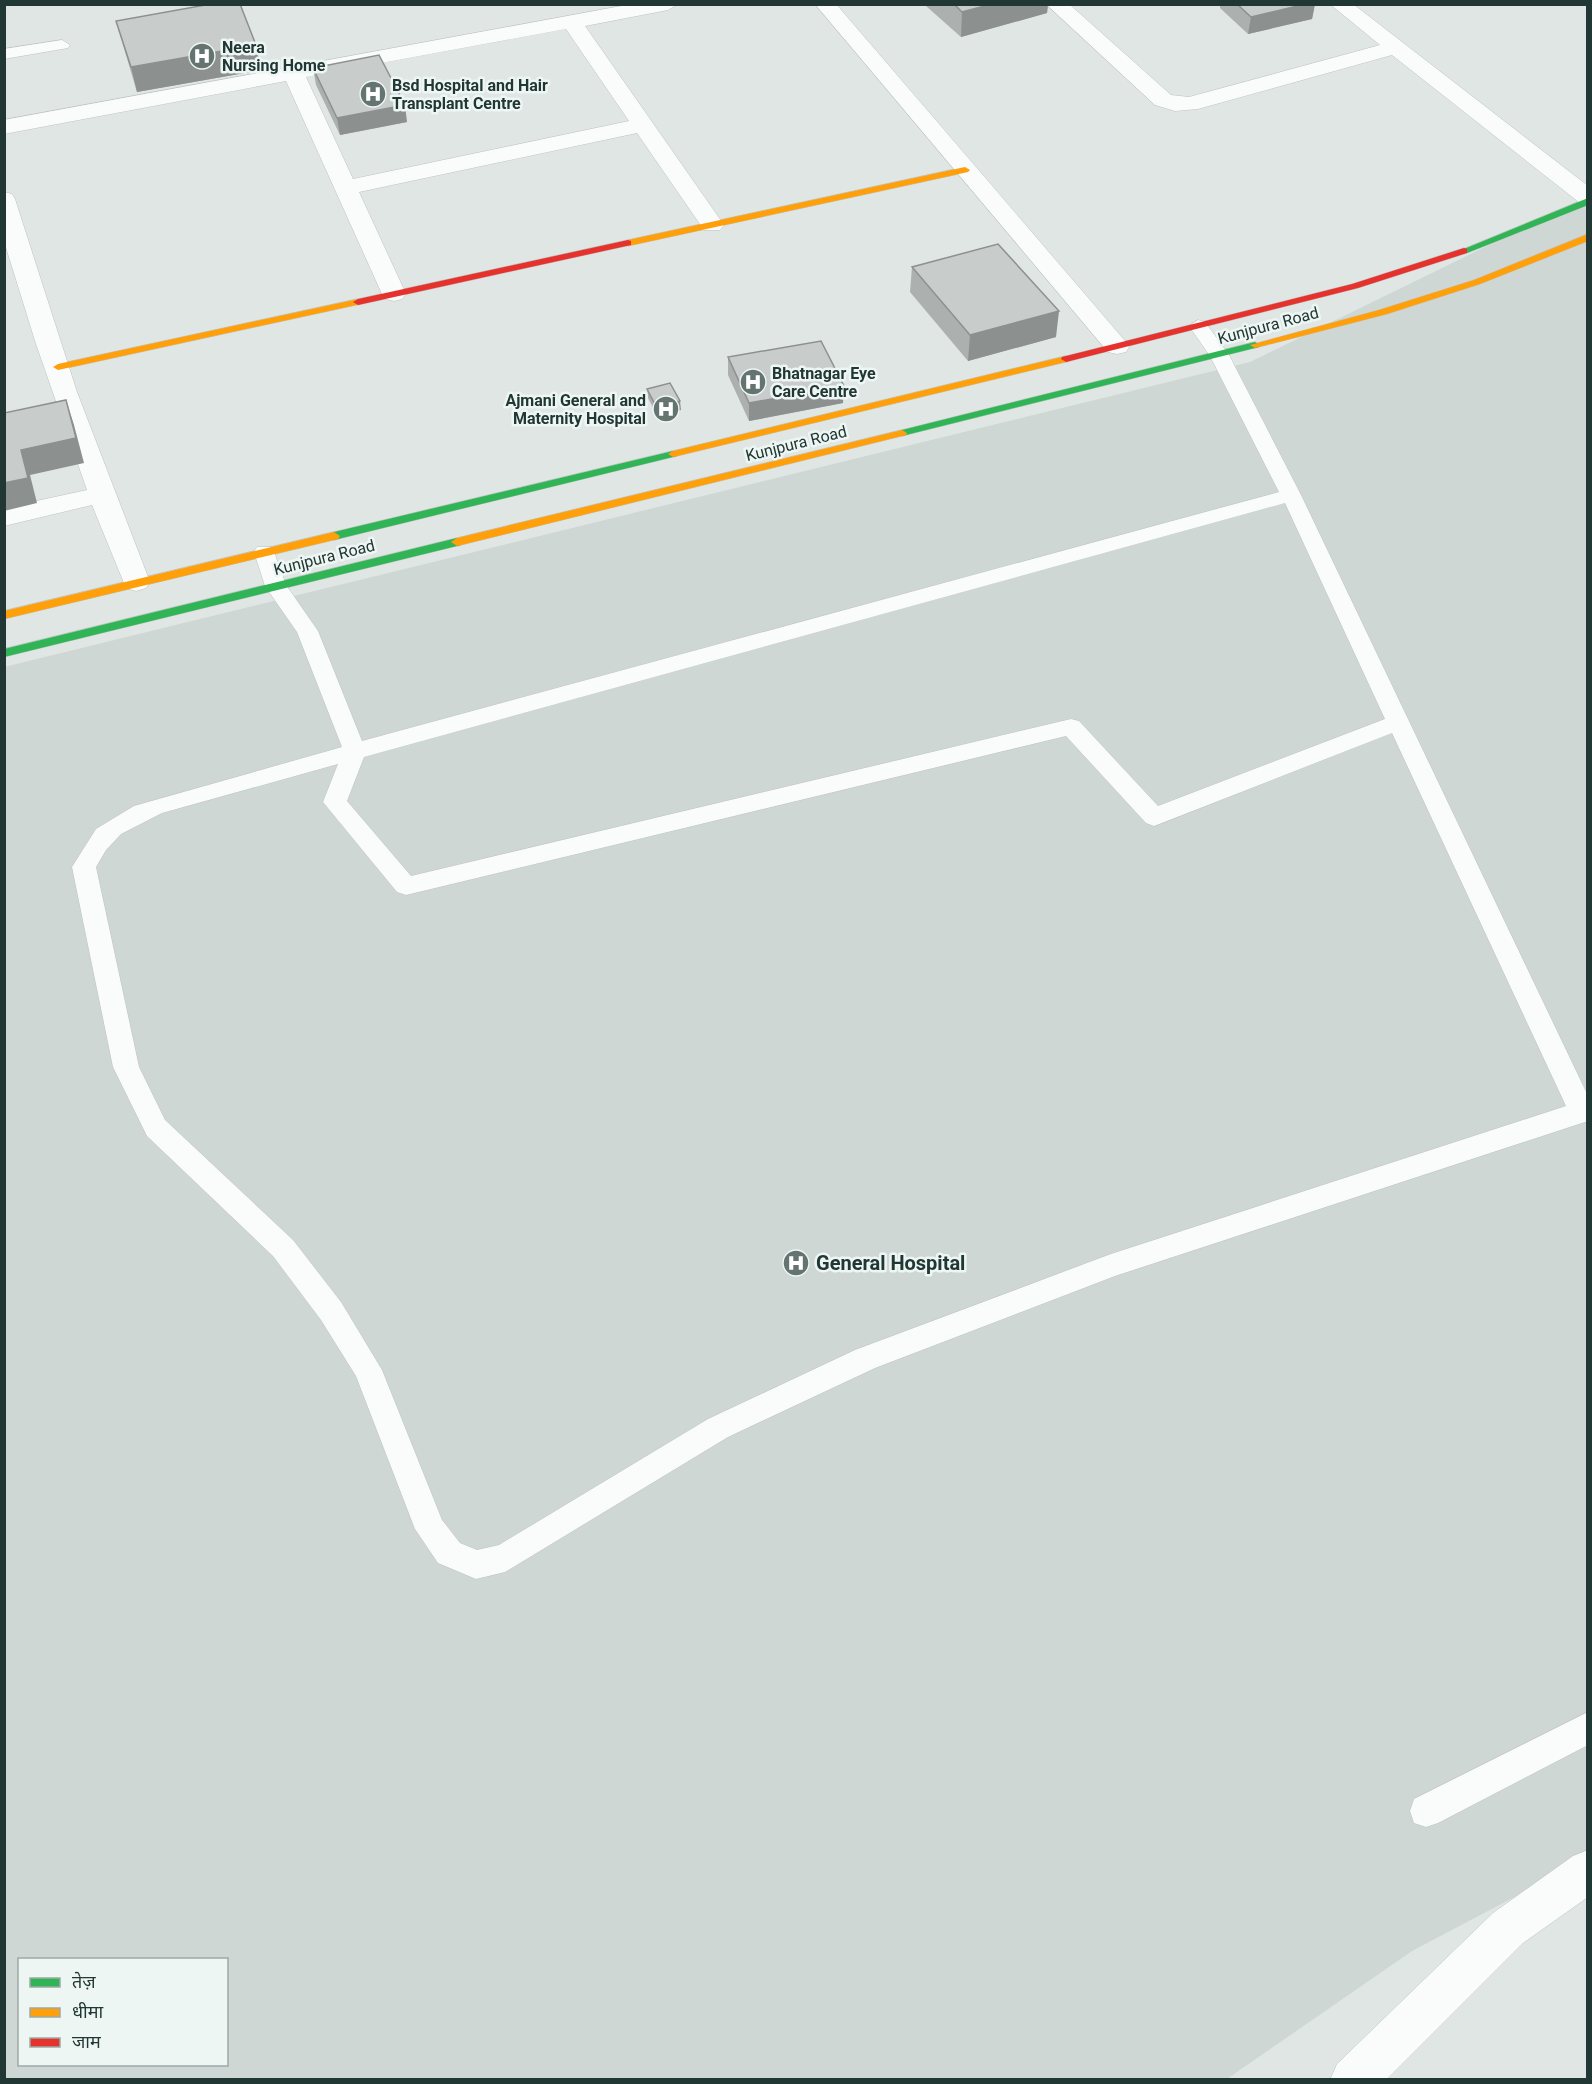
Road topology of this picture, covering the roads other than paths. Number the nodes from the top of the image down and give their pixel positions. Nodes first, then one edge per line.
1 (668, 4) edge
2 (825, 4) edge
3 (1056, 4) edge
4 (1340, 4) edge
5 (572, 22) junction
6 (62, 45) dead end
7 (1394, 48) junction
8 (4, 54) edge
9 (293, 73) junction
10 (643, 125) junction
11 (4, 127) edge
12 (965, 170) junction
13 (345, 188) junction
14 (4, 199) edge
15 (1587, 199) edge
16 (712, 225) junction
17 (1587, 237) edge
18 (14, 269) edge
19 (394, 294) junction
20 (1198, 326) junction
21 (1117, 347) junction
22 (1219, 355) junction
23 (58, 367) junction
24 (100, 495) junction
25 (1292, 495) junction
26 (4, 517) edge
27 (264, 552) junction
28 (136, 582) junction
29 (276, 586) junction
30 (4, 615) edge
31 (4, 653) edge
32 (1399, 722) junction
33 (355, 751) junction
34 (1585, 1111) edge
35 (1587, 1728) edge
36 (1426, 1811) dead end
37 (1587, 1871) edge
38 (1353, 2079) edge

1 - 5 street
2 - 12 street
3 - 7 street
4 - 7 street
5 - 9 street
5 - 10 street
6 - 8 lane
7 - 15 street
9 - 11 street
9 - 13 street
10 - 13 street
10 - 16 street
12 - 16 street
12 - 21 street
13 - 19 street
14 - 18 street
15 - 20 street, Kunjpura Road
16 - 19 street
17 - 22 street, Kunjpura Road
18 - 23 street
19 - 23 street
20 - 21 street, Kunjpura Road
20 - 22 lane
21 - 27 street, Kunjpura Road
22 - 25 lane
22 - 29 street, Kunjpura Road
23 - 24 street
24 - 26 street
24 - 28 street
25 - 32 lane
25 - 33 lane
27 - 28 street, Kunjpura Road
27 - 29 lane
28 - 30 street, Kunjpura Road
29 - 31 street, Kunjpura Road
29 - 33 lane
32 - 33 lane
32 - 34 lane
33 - 34 lane
35 - 36 lane
37 - 38 street

